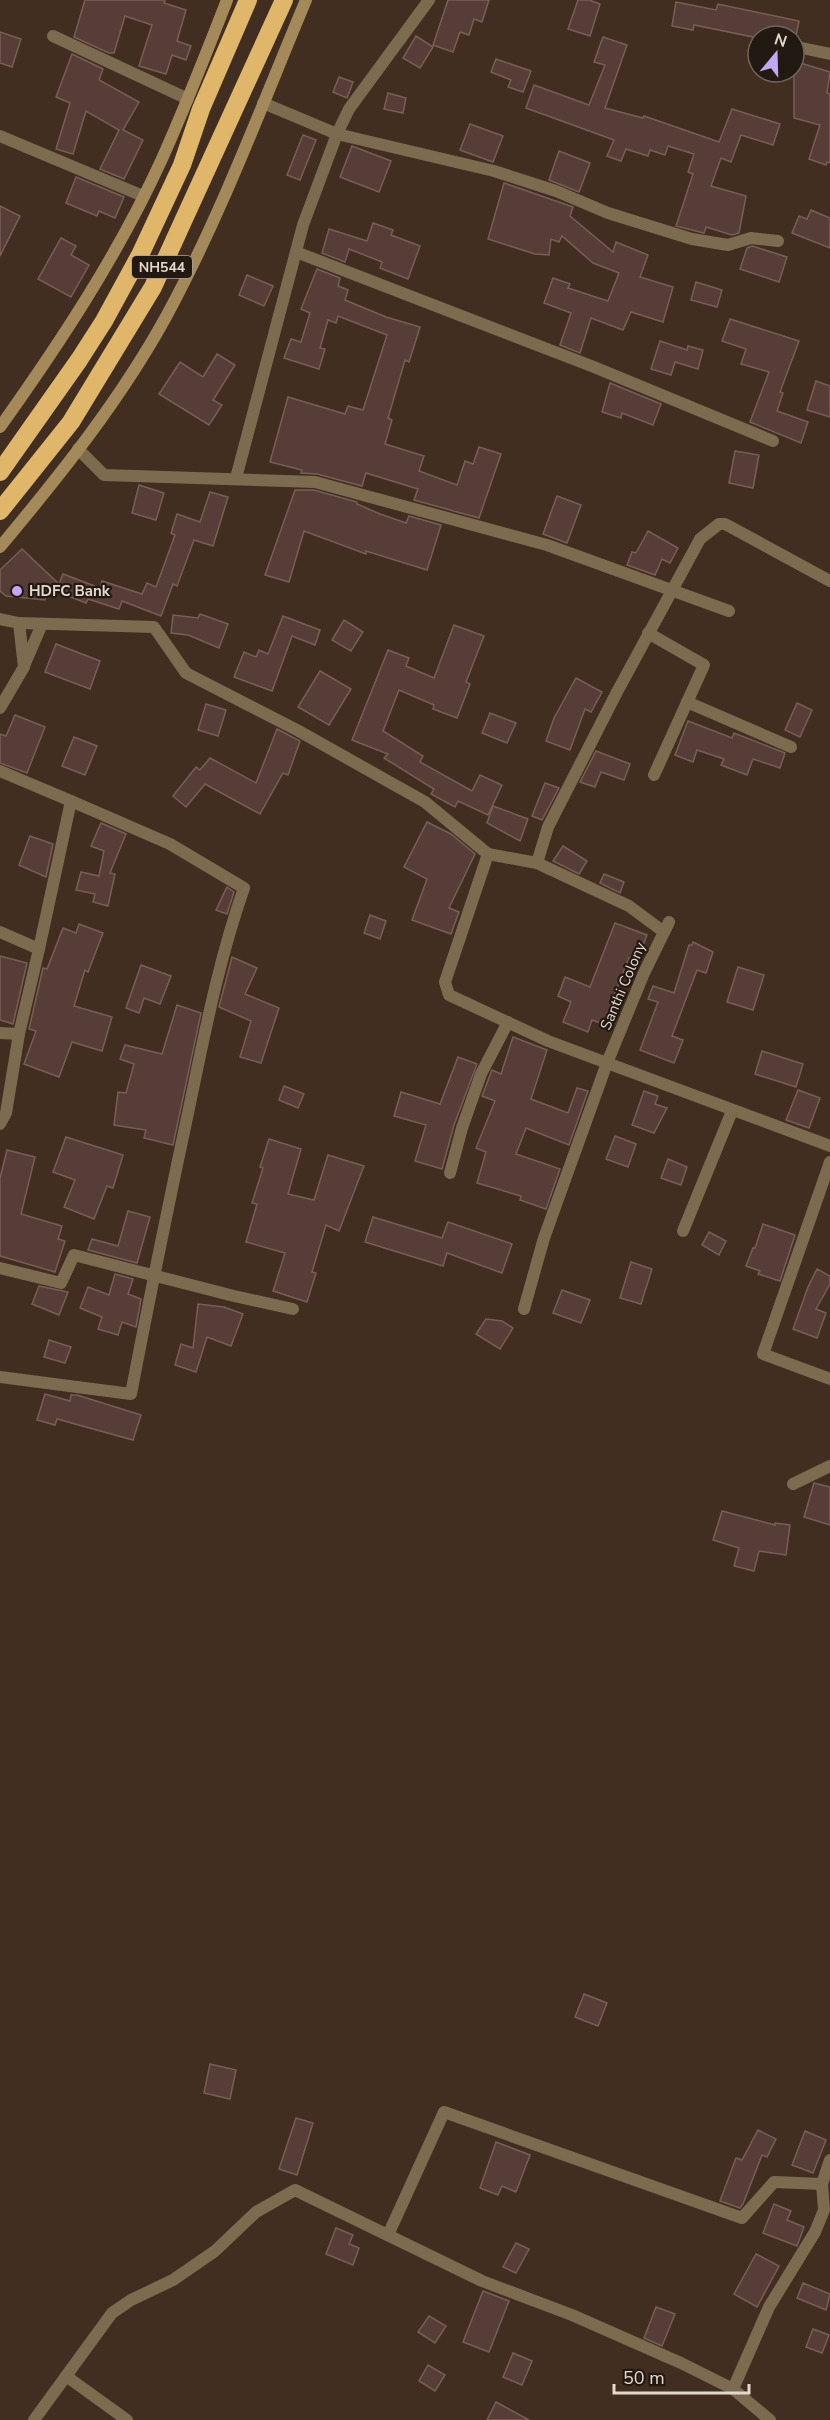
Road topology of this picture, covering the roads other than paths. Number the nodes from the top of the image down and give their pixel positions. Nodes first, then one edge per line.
1 (227, 0) edge
2 (248, 0) edge
3 (284, 0) edge
4 (306, 0) edge
5 (429, 0) edge
6 (53, 36) dead end
7 (806, 49) edge
8 (830, 54) edge
9 (188, 99) junction
10 (262, 103) junction
11 (337, 134) junction
12 (0, 135) edge
13 (143, 196) junction
14 (778, 241) dead end
15 (296, 252) junction
16 (0, 427) edge
17 (773, 441) dead end
18 (78, 449) junction
19 (0, 472) edge
20 (236, 478) junction
21 (0, 511) edge
22 (0, 547) edge
23 (830, 581) edge
24 (673, 591) junction
25 (729, 611) dead end
26 (0, 619) edge
27 (19, 623) junction
28 (42, 624) junction
29 (648, 633) junction
30 (24, 667) junction
31 (687, 702) junction
32 (0, 708) edge
33 (791, 747) dead end
34 (0, 771) edge
35 (654, 775) dead end
36 (71, 801) junction
37 (488, 854) junction
38 (537, 863) junction
39 (0, 932) edge
40 (39, 950) junction
41 (508, 1022) junction
42 (0, 1033) edge
43 (19, 1034) junction
44 (607, 1063) junction
45 (732, 1111) junction
46 (0, 1124) edge
47 (830, 1146) edge
48 (830, 1162) edge
49 (450, 1173) dead end
50 (683, 1231) dead end
51 (0, 1268) edge
52 (154, 1276) junction
53 (524, 1308) dead end
54 (293, 1309) dead end
55 (0, 1377) edge
56 (830, 1379) edge
57 (830, 1466) edge
58 (793, 1484) dead end
59 (830, 2160) edge
60 (822, 2184) junction
61 (388, 2235) junction
62 (66, 2376) junction
63 (733, 2389) junction
64 (34, 2420) edge
65 (127, 2420) edge
66 (770, 2420) edge

1 - 9 street
2 - 19 highway, NH544
3 - 21 highway, NH544
4 - 10 street
5 - 11 street
6 - 9 street
7 - 8 street
9 - 13 street
10 - 11 street
10 - 18 street
11 - 14 street
11 - 15 street
12 - 13 street
13 - 16 street
15 - 17 street
15 - 20 street
18 - 20 street
18 - 22 street
20 - 24 street
23 - 24 street
24 - 25 street
24 - 29 street
26 - 27 street
27 - 28 street
27 - 30 street
28 - 30 street
28 - 37 street
29 - 31 street
29 - 38 street
30 - 32 street
31 - 33 street
31 - 35 street
34 - 36 street
36 - 40 street
36 - 52 street
37 - 38 street
37 - 41 street
38 - 44 street, Santhi Colony
39 - 40 street
40 - 43 street
41 - 44 street
41 - 49 street
42 - 43 street
43 - 46 street
44 - 45 street
44 - 53 street, Santhi Colony
45 - 47 street
45 - 50 street
48 - 56 street
51 - 52 street
52 - 54 street
52 - 55 street
57 - 58 street
59 - 60 street
60 - 61 street
60 - 63 street
61 - 62 street
61 - 63 street
62 - 64 street
62 - 65 street
63 - 66 street

